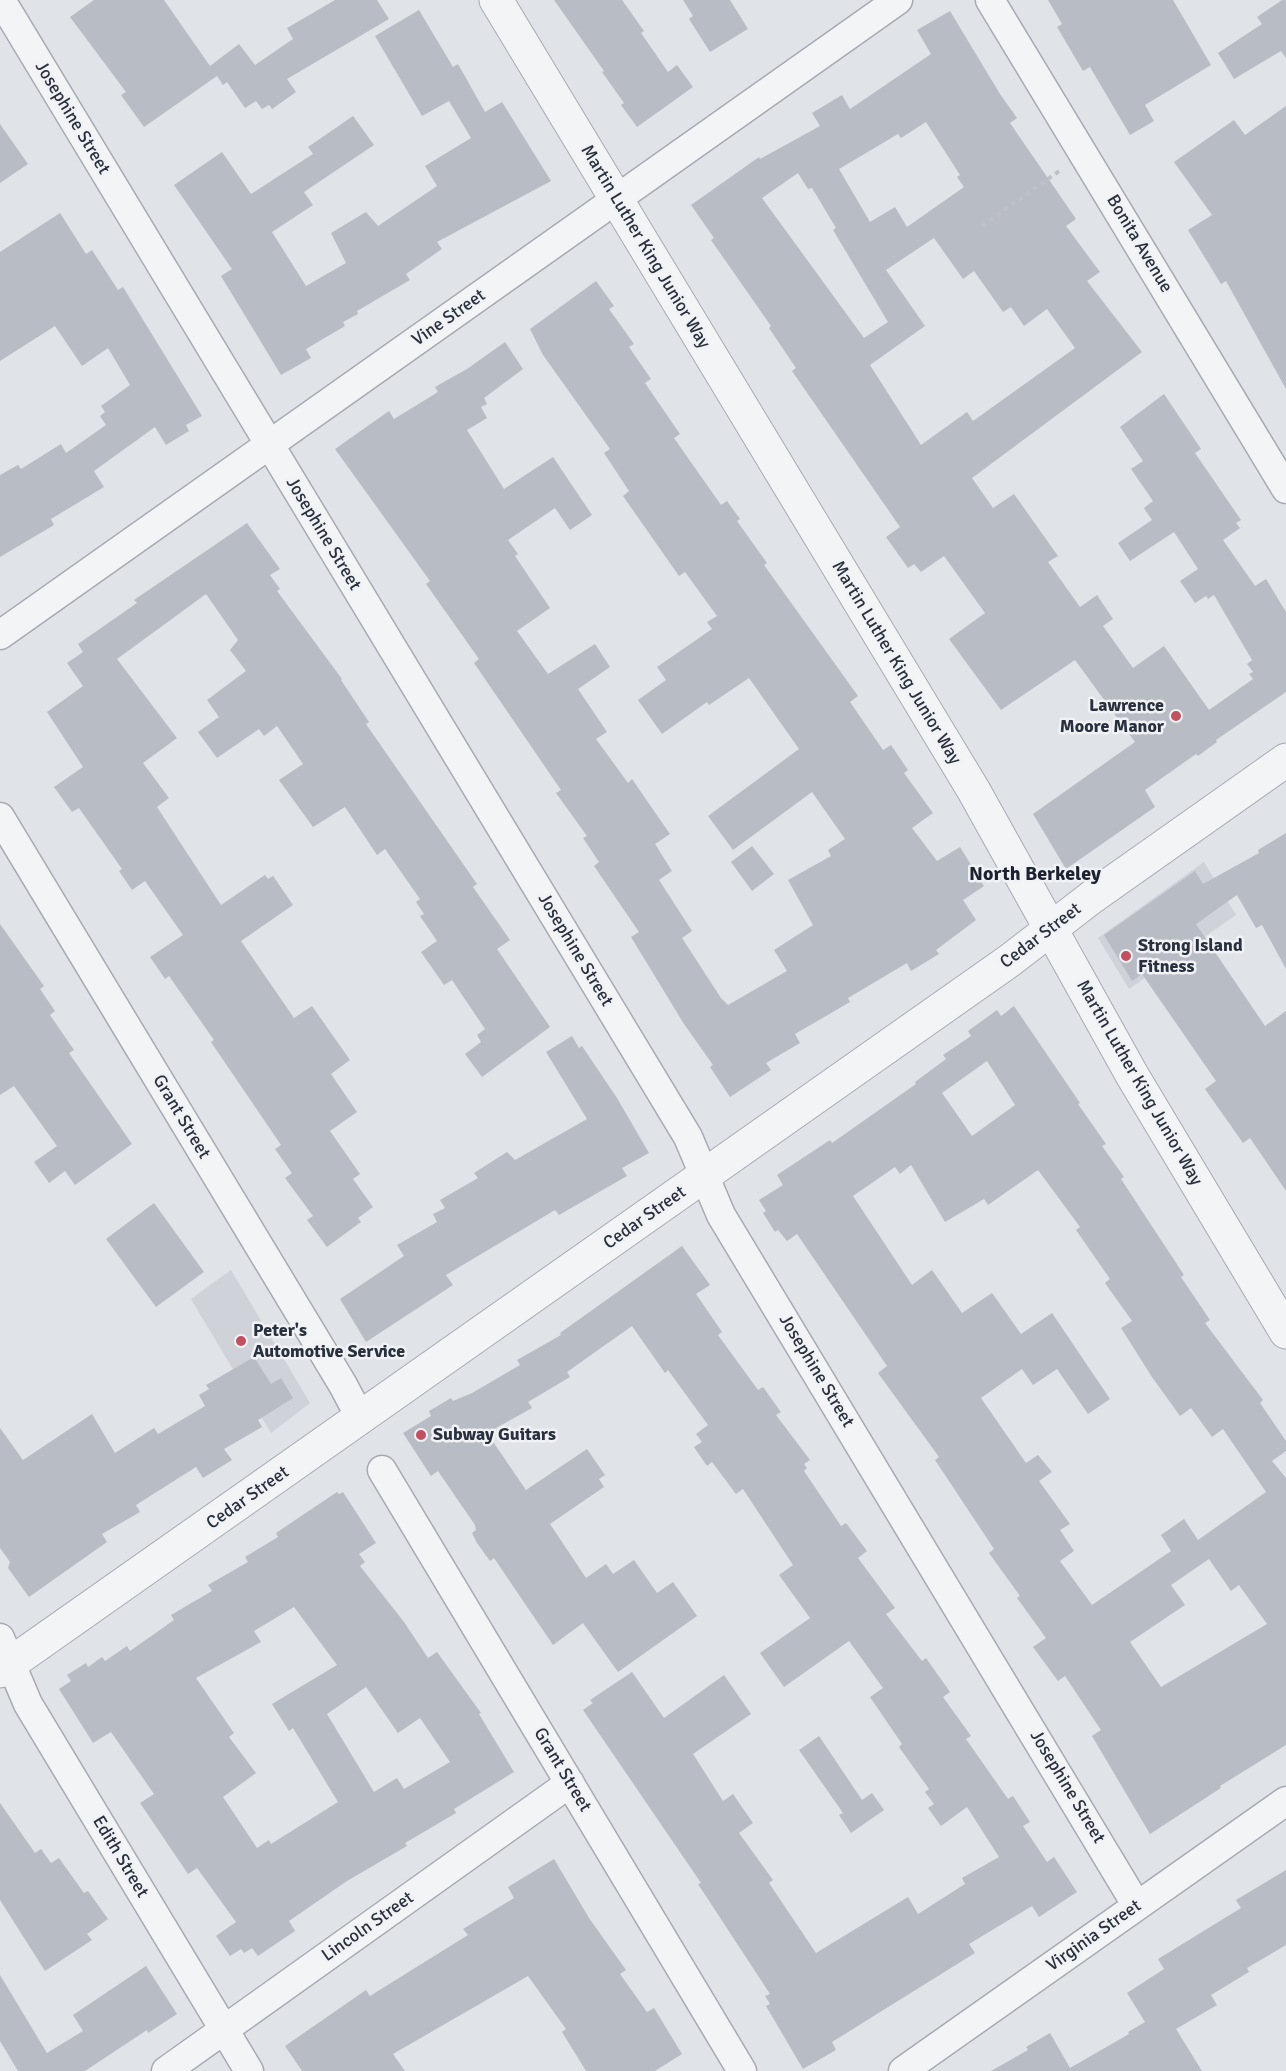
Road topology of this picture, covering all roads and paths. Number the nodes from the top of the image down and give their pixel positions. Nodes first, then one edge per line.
1 (1, 0) edge
2 (496, 0) edge
3 (898, 0) edge
4 (990, 0) edge
5 (1085, 153) junction
6 (616, 200) junction
7 (982, 226) dead end
8 (269, 444) junction
9 (1286, 489) edge
10 (0, 635) edge
11 (1286, 760) edge
12 (0, 817) edge
13 (1050, 929) junction
14 (705, 1176) junction
15 (1286, 1332) edge
16 (361, 1419) junction
17 (382, 1470) dead end
18 (4, 1658) edge
19 (570, 1784) junction
20 (1286, 1801) edge
21 (1137, 1906) junction
22 (224, 2030) junction
23 (166, 2071) edge
24 (249, 2071) edge
25 (742, 2071) edge
26 (903, 2071) edge

1 - 8 street, Josephine Street
2 - 6 street, Martin Luther King Junior Way
3 - 6 street, Vine Street
4 - 5 street, Bonita Avenue
5 - 7 path
5 - 9 street, Bonita Avenue
6 - 8 street, Vine Street
6 - 13 street, Martin Luther King Junior Way
8 - 10 street, Vine Street
8 - 14 street, Josephine Street
11 - 13 street, Cedar Street
12 - 16 street, Grant Street
13 - 14 street, Cedar Street
13 - 15 street, Martin Luther King Junior Way
14 - 16 street, Cedar Street
14 - 21 street, Josephine Street
16 - 18 street, Cedar Street
17 - 19 street, Grant Street
18 - 22 street, Edith Street
19 - 22 street, Lincoln Street
19 - 25 street, Grant Street
20 - 21 street, Virginia Street
21 - 26 street, Virginia Street
22 - 23 street, Lincoln Street
22 - 24 street, Edith Street

